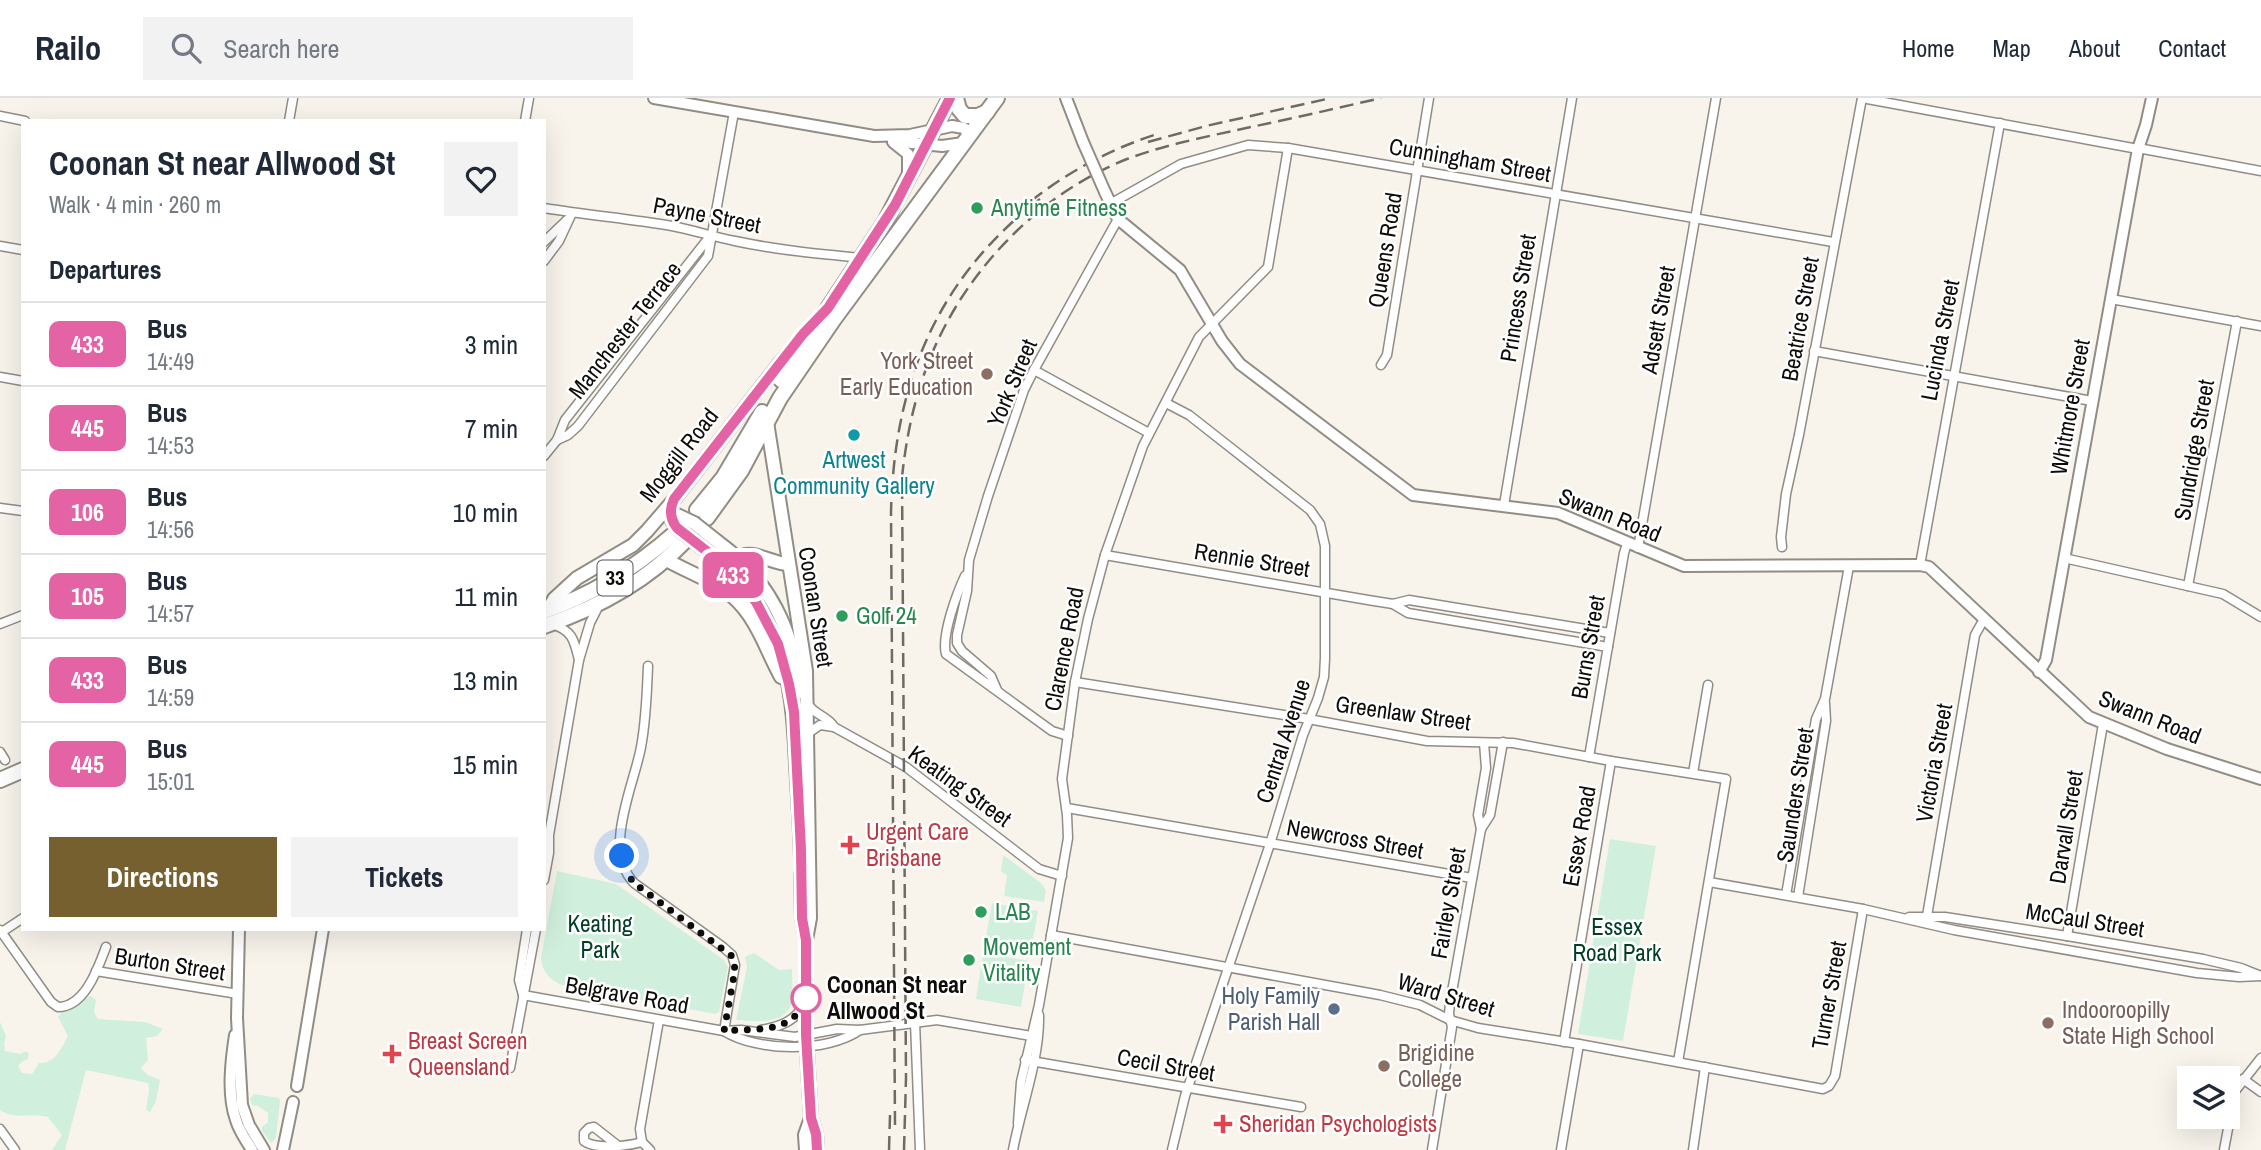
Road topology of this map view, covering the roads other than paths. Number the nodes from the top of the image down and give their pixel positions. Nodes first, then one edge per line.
1 (292, 98) edge
2 (529, 98) edge
3 (654, 98) edge
4 (950, 98) edge
5 (956, 98) edge
6 (997, 98) edge
7 (1066, 98) edge
8 (1429, 98) edge
9 (1572, 98) edge
10 (1716, 98) edge
11 (1862, 98) edge
12 (2149, 98) edge
13 (734, 107) junction
14 (987, 112) junction
15 (0, 116) edge
16 (289, 119) edge
17 (525, 119) edge
18 (21, 120) edge
19 (2000, 123) junction
20 (933, 130) junction
21 (874, 136) junction
22 (966, 139) junction
23 (889, 141) junction
24 (926, 144) junction
25 (1288, 148) junction
26 (2138, 149) junction
27 (1417, 170) junction
28 (2261, 171) edge
29 (908, 180) junction
30 (1555, 194) junction
31 (1110, 204) junction
32 (546, 209) edge
33 (570, 216) junction
34 (1695, 217) junction
35 (1118, 219) junction
36 (711, 234) junction
37 (546, 240) edge
38 (1833, 243) junction
39 (0, 246) edge
40 (21, 250) edge
41 (546, 258) edge
42 (863, 258) junction
43 (2111, 299) junction
44 (828, 308) junction
45 (2236, 321) junction
46 (1212, 324) junction
47 (2261, 326) edge
48 (1814, 351) junction
49 (1381, 365) dead end
50 (1034, 370) junction
51 (1953, 375) junction
52 (0, 377) edge
53 (21, 381) edge
54 (2092, 401) junction
55 (1166, 403) junction
56 (767, 422) junction
57 (1149, 433) junction
58 (557, 440) junction
59 (546, 454) edge
60 (1504, 505) junction
61 (0, 508) edge
62 (21, 512) edge
63 (673, 520) junction
64 (1632, 546) junction
65 (1782, 547) dead end
66 (1105, 555) junction
67 (738, 558) junction
68 (2064, 558) junction
69 (665, 559) junction
70 (788, 564) junction
71 (1920, 565) junction
72 (1849, 566) junction
73 (967, 573) junction
74 (743, 585) junction
75 (2188, 586) junction
76 (1326, 592) junction
77 (1392, 604) junction
78 (600, 605) junction
79 (21, 616) edge
80 (2261, 617) edge
81 (547, 618) edge
82 (1984, 619) junction
83 (0, 624) edge
84 (1610, 633) junction
85 (1608, 647) junction
86 (579, 660) junction
87 (648, 666) dead end
88 (2039, 672) junction
89 (1075, 681) junction
90 (789, 684) junction
91 (1708, 685) dead end
92 (997, 690) junction
93 (1825, 699) junction
94 (808, 704) junction
95 (1310, 719) junction
96 (2103, 724) junction
97 (834, 727) junction
98 (807, 734) junction
99 (1068, 736) junction
100 (1503, 742) junction
101 (1484, 743) junction
102 (1589, 757) junction
103 (1611, 761) junction
104 (21, 765) edge
105 (21, 771) edge
106 (1693, 773) junction
107 (3, 778) edge
108 (2261, 779) edge
109 (808, 800) junction
110 (1067, 808) junction
111 (1481, 829) junction
112 (547, 839) edge
113 (1270, 844) junction
114 (546, 869) edge
115 (1062, 876) junction
116 (1472, 878) junction
117 (1709, 882) junction
118 (1786, 895) junction
119 (1798, 897) junction
120 (1863, 909) junction
121 (1927, 916) junction
122 (1901, 918) junction
123 (21, 919) edge
124 (1, 931) edge
125 (239, 931) edge
126 (323, 931) edge
127 (527, 931) edge
128 (536, 931) edge
129 (1051, 934) junction
130 (2067, 936) junction
131 (806, 940) junction
132 (106, 947) dead end
133 (1228, 966) junction
134 (96, 971) junction
135 (237, 994) junction
136 (523, 996) junction
137 (806, 997) junction
138 (237, 1018) junction
139 (659, 1020) junction
140 (1450, 1020) junction
141 (915, 1022) junction
142 (748, 1030) junction
143 (724, 1031) junction
144 (1034, 1036) junction
145 (806, 1040) junction
146 (1564, 1042) junction
147 (1579, 1044) junction
148 (2261, 1058) edge
149 (1029, 1061) junction
150 (1678, 1062) junction
151 (1705, 1067) junction
152 (510, 1068) dead end
153 (2244, 1079) junction
154 (297, 1086) dead end
155 (1829, 1086) joint
156 (1188, 1088) junction
157 (2261, 1092) edge
158 (293, 1102) dead end
159 (1301, 1107) dead end
160 (811, 1118) junction
161 (0, 1129) edge
162 (642, 1142) junction
163 (617, 1145) dead end
164 (15, 1150) edge
165 (252, 1150) edge
166 (264, 1150) edge
167 (283, 1150) edge
168 (650, 1150) edge
169 (806, 1150) edge
170 (817, 1150) edge
171 (920, 1150) edge
172 (1013, 1150) edge
173 (1172, 1150) edge
174 (1432, 1150) edge
175 (1561, 1150) edge
176 (1693, 1150) edge
177 (2224, 1150) edge

1 - 16 street
2 - 17 street
3 - 13 street
4 - 20 highway, Moggill Road
5 - 14 highway
6 - 14 highway, Moggill Road
7 - 31 street, Swann Road, bridge
8 - 27 street, Queens Road
9 - 30 street, Princess Street
10 - 34 street, Adsett Street
11 - 19 street
11 - 38 street, Beatrice Street
12 - 26 street, Whitmore Street
13 - 21 street
13 - 36 street, Manchester Terrace
14 - 22 highway, Moggill Road
15 - 18 street
19 - 26 street
19 - 51 street, Lucinda Street
20 - 21 street
20 - 22 street
20 - 24 highway, Moggill Road
21 - 23 street
22 - 24 street
22 - 56 highway, Moggill Road
23 - 24 street
23 - 29 street
24 - 29 highway, Moggill Road
25 - 27 street, Cunningham Street
25 - 31 street, Cunningham Street
25 - 46 street, Clarence Road
26 - 28 street
26 - 43 street, Whitmore Street
27 - 30 street, Cunningham Street
27 - 49 street, Queens Road
29 - 42 highway, Moggill Road
30 - 34 street, Cunningham Street
30 - 60 street, Princess Street
31 - 35 street, Swann Road
32 - 33 street, Payne Street
33 - 36 street, Payne Street
33 - 37 street
33 - 41 street
34 - 38 street, Cunningham Street
34 - 64 street, Adsett Street
35 - 46 street, Swann Road
35 - 50 street, York Street
36 - 42 street, Payne Street
36 - 58 street, Manchester Terrace
36 - 58 street, Manchester Terrace
38 - 48 street, Beatrice Street
39 - 40 street
42 - 44 highway, Moggill Road
43 - 45 street
43 - 54 street, Whitmore Street
44 - 56 highway, Moggill Road
44 - 63 main road, Moggill Road
45 - 47 street
45 - 75 street, Sundridge Street
46 - 55 street, Clarence Road
46 - 60 street, Swann Road
48 - 51 street
48 - 65 street, Beatrice Street
50 - 57 street
50 - 73 street, York Street
51 - 54 street
51 - 71 street, Lucinda Street
52 - 53 street
54 - 68 street, Whitmore Street
55 - 57 street, Clarence Road
55 - 76 street, Central Avenue
56 - 70 main road, Coonan Street
57 - 66 street, Clarence Road
58 - 59 street, Manchester Terrace
60 - 64 street, Swann Road
61 - 62 street
63 - 67 main road, Coonan Street, bridge
63 - 69 highway, Moggill Road / 33
63 - 74 main road, Coonan Street, bridge
63 - 81 highway, Moggill Road / 33
63 - 81 main road, Moggill Road
64 - 72 street, Swann Road
64 - 84 street, Burns Street
66 - 76 street, Rennie Street
66 - 89 street, Clarence Road
67 - 70 main road
67 - 74 main road
67 - 109 main road, Coonan Street
68 - 75 street
68 - 88 street, Whitmore Street
69 - 78 highway, Moggill Road / 33
69 - 90 main road
70 - 94 main road, Coonan Street
71 - 72 street, Swann Road
71 - 82 street, Swann Road
72 - 93 street, Saunders Street
73 - 92 street, York Street
73 - 92 street, York Street
74 - 90 main road, Coonan Street
75 - 80 street
76 - 77 street, Rennie Street
76 - 95 street, Central Avenue
77 - 84 street, Rennie Street
77 - 85 street, Rennie Street
78 - 81 highway, Moggill Road / 33
78 - 86 street
79 - 83 street
81 - 86 street
82 - 88 street, Swann Road
82 - 121 street, Victoria Street
84 - 85 street, Burns Street
85 - 102 street, Burns Street
86 - 112 street
87 - 143 street
88 - 96 street, Swann Road
89 - 95 street, Greenlaw Street
89 - 99 street, Clarence Road
90 - 131 main road, Coonan Street
91 - 106 street
92 - 99 street, York Street
93 - 118 street, Saunders Street
93 - 119 street, Saunders Street
94 - 97 street, Keating Street
94 - 98 main road, Coonan Street
95 - 101 street, Greenlaw Street
95 - 113 street, Central Avenue
96 - 108 street, Swann Road
96 - 130 street, Darvall Street
97 - 98 street
97 - 115 street, Keating Street
98 - 109 main road, Coonan Street
99 - 110 street, Clarence Road
100 - 101 street, Greenlaw Street
100 - 102 street, Greenlaw Street
100 - 111 street, Fairley Street
101 - 111 street, Fairley Street
102 - 103 street, Greenlaw Street
103 - 106 street, Greenlaw Street
103 - 146 street, Essex Road
104 - 107 highway
105 - 107 highway
106 - 117 street, Greenlaw Street
109 - 131 main road, Coonan Street
110 - 113 street, Newcross Street
110 - 115 street, Clarence Road
111 - 116 street, Fairley Street
112 - 114 street
113 - 116 street, Newcross Street
113 - 133 street, Central Avenue
115 - 129 street, Clarence Road
116 - 140 street, Fairley Street
117 - 118 street, McCaul Street
117 - 150 street
118 - 119 street, McCaul Street
119 - 120 street, McCaul Street
120 - 122 street, McCaul Street
120 - 155 street, Turner Street
121 - 122 street, McCaul Street
121 - 130 street, McCaul Street
122 - 130 street, McCaul Street
123 - 124 street
124 - 134 street
125 - 135 street
126 - 154 street
127 - 136 street
128 - 136 street
129 - 133 street, Ward Street
129 - 144 street, Clarence Road
131 - 137 main road, Coonan Street
132 - 134 street
133 - 140 street, Ward Street
133 - 156 street, Central Avenue
134 - 135 street, Burton Street
135 - 138 street
136 - 139 street, Belgrave Road
136 - 152 street
137 - 142 street, Belgrave Road
137 - 145 main road, Coonan Street
138 - 165 street
138 - 166 street
139 - 143 street, Belgrave Road
139 - 162 street
140 - 146 street, Ward Street
140 - 174 street, Fairley Street
141 - 144 street
141 - 145 street
141 - 171 street
142 - 143 street, Belgrave Road
142 - 145 street, Belgrave Road
143 - 145 street, Belgrave Road
144 - 149 street, Clarence Road
145 - 160 main road, Coonan Street
146 - 147 street, Ward Street
147 - 150 street, Ward Street
147 - 175 street
148 - 153 street
149 - 156 street, Cecil Street
149 - 172 street, Clarence Road
150 - 151 street, Ward Street
151 - 155 street, Ward Street
151 - 176 street
153 - 157 street
153 - 177 street
156 - 159 street, Cecil Street
156 - 173 street, Central Avenue
158 - 167 street
160 - 169 main road, Coonan Street
160 - 170 main road, Coonan Street
161 - 164 street
162 - 163 street
162 - 168 street

